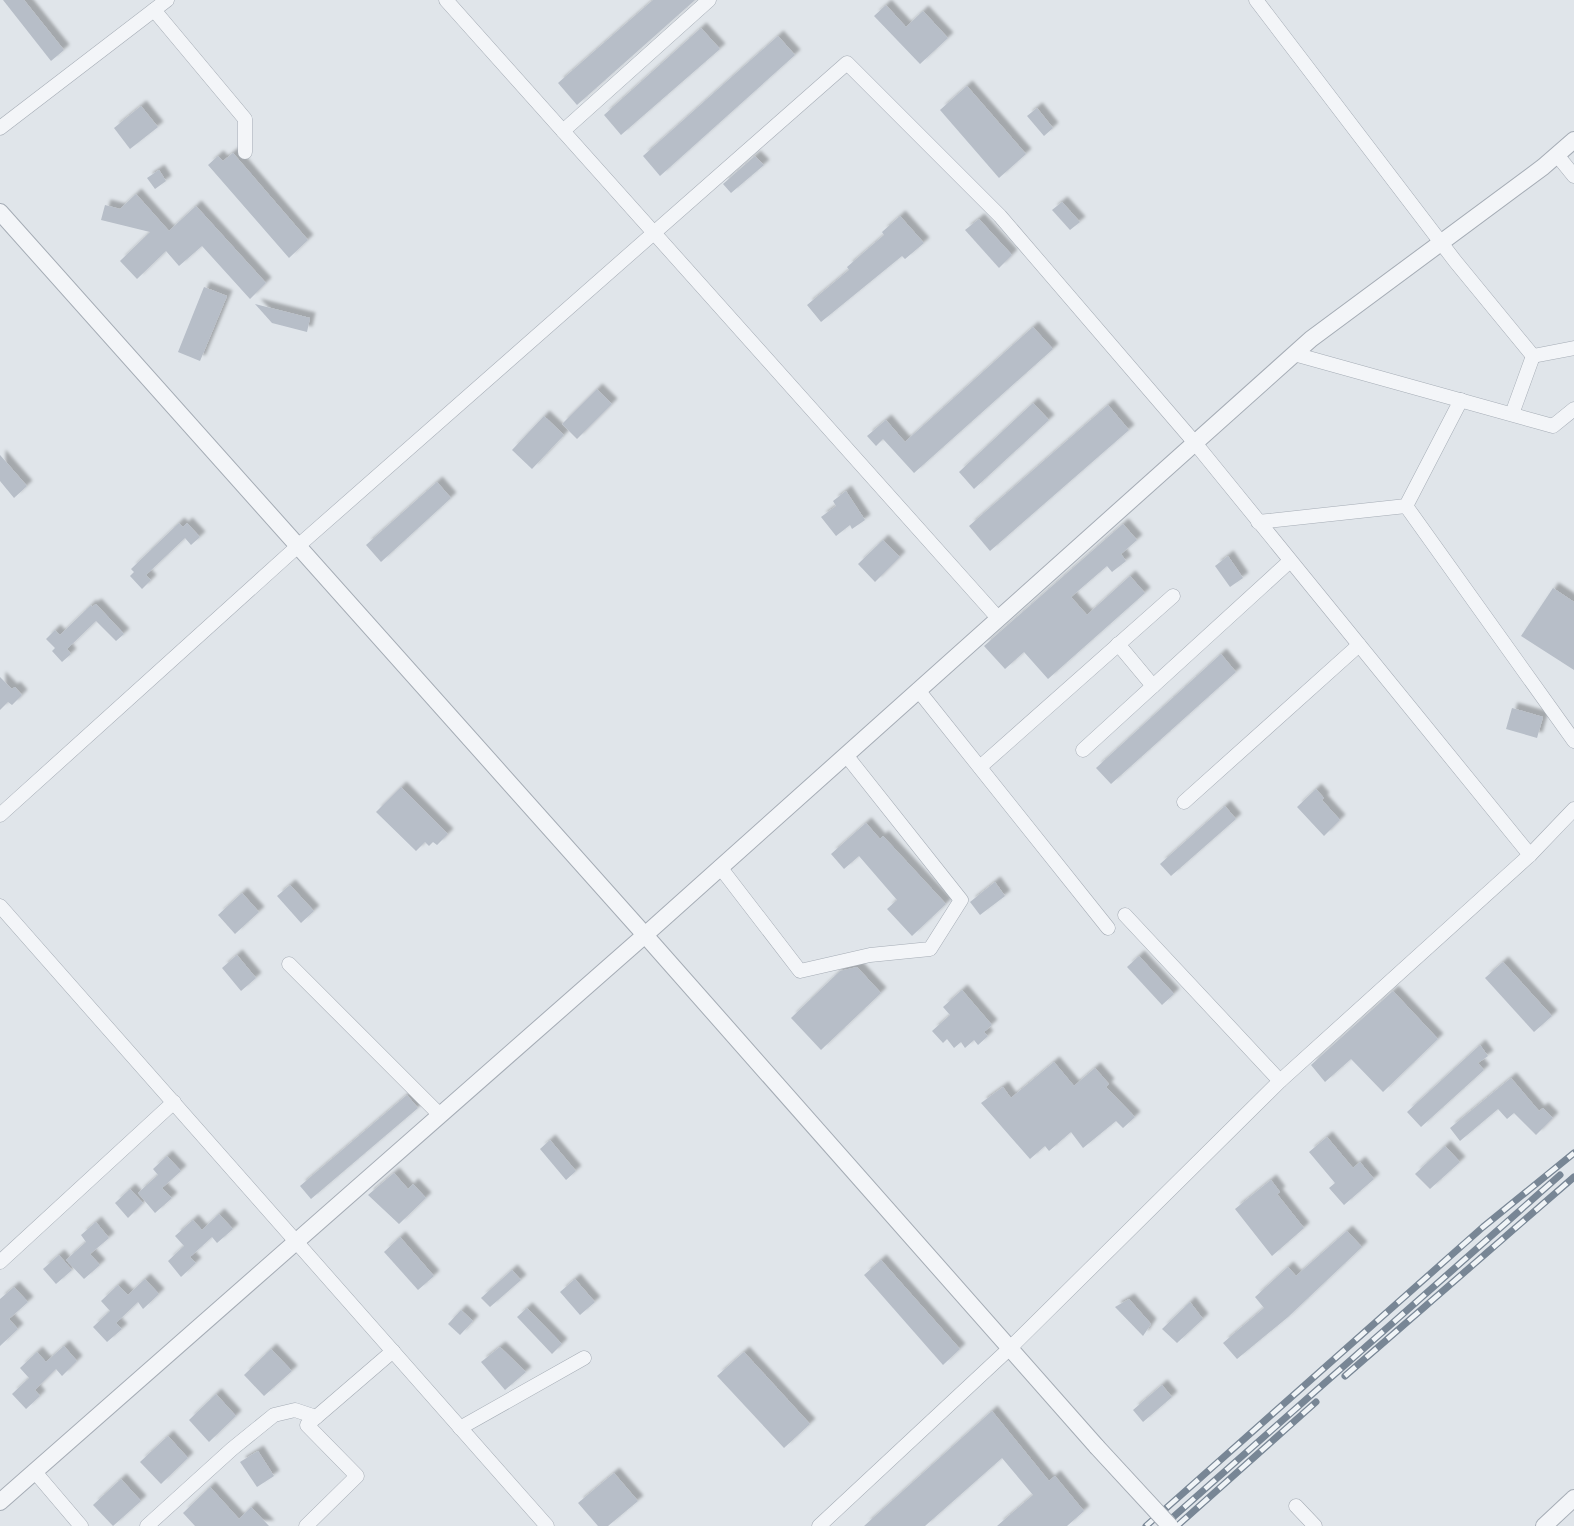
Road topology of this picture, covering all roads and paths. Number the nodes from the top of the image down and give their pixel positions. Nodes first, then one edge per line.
1 (167, 0) edge
2 (709, 0) edge
3 (1256, 0) edge
4 (454, 3) edge
5 (154, 10) junction
6 (0, 128) edge
7 (563, 131) junction
8 (1574, 140) edge
9 (245, 152) dead end
10 (1557, 155) junction
11 (1574, 176) edge
12 (0, 212) edge
13 (653, 232) junction
14 (1441, 242) junction
15 (1574, 348) edge
16 (1294, 354) junction
17 (1533, 356) junction
18 (1461, 400) junction
19 (1574, 409) edge
20 (1512, 414) junction
21 (1195, 443) junction
22 (1407, 506) junction
23 (1258, 522) junction
24 (298, 546) junction
25 (1290, 561) junction
26 (1173, 596) dead end
27 (998, 618) junction
28 (1118, 644) junction
29 (1359, 645) junction
30 (1154, 686) junction
31 (918, 690) junction
32 (1574, 741) edge
33 (1083, 750) dead end
34 (846, 755) junction
35 (980, 767) junction
36 (1184, 802) dead end
37 (1574, 809) edge
38 (0, 815) edge
39 (1530, 855) junction
40 (720, 867) junction
41 (0, 906) edge
42 (1125, 915) dead end
43 (1108, 928) dead end
44 (645, 935) junction
45 (289, 964) dead end
46 (1280, 1081) junction
47 (174, 1102) junction
48 (440, 1114) junction
49 (297, 1241) junction
50 (0, 1262) edge
51 (1010, 1348) junction
52 (393, 1351) junction
53 (584, 1358) dead end
54 (316, 1417) junction
55 (460, 1428) junction
56 (35, 1472) junction
57 (1574, 1498) edge
58 (0, 1502) edge
59 (1296, 1506) dead end
60 (81, 1526) edge
61 (147, 1526) edge
62 (306, 1526) edge
63 (547, 1526) edge
64 (819, 1526) edge
65 (1170, 1526) edge
66 (1315, 1526) edge
67 (1544, 1526) edge

1 - 5 street
2 - 7 street
3 - 14 street
4 - 7 street
5 - 6 street
5 - 9 street
7 - 13 street
8 - 10 street
10 - 11 street
10 - 14 street
12 - 24 street
13 - 21 street
13 - 24 street
13 - 27 street
14 - 16 street
14 - 17 street
15 - 17 street
16 - 18 street
16 - 21 street
17 - 20 street
18 - 20 street
18 - 22 street
19 - 20 street
21 - 23 street
21 - 27 street
22 - 23 street
22 - 32 street
23 - 25 street
24 - 38 street
24 - 44 street
25 - 29 street
25 - 30 street
26 - 28 street
27 - 31 street
28 - 30 street
28 - 35 street
29 - 36 street
29 - 39 street
30 - 33 street
31 - 34 street
31 - 35 street
34 - 40 street
34 - 40 street
35 - 43 street
37 - 39 street
39 - 46 street
40 - 44 street
41 - 47 street
42 - 46 street
44 - 48 street
44 - 51 street
45 - 48 street
46 - 51 street
47 - 49 street
47 - 50 street
48 - 49 street
49 - 52 street
49 - 56 street
51 - 64 street
51 - 65 street, bridge
52 - 54 street
52 - 55 street
53 - 55 street
54 - 61 street
54 - 62 street
55 - 63 street
56 - 58 street
56 - 60 street
57 - 67 street
59 - 66 street

